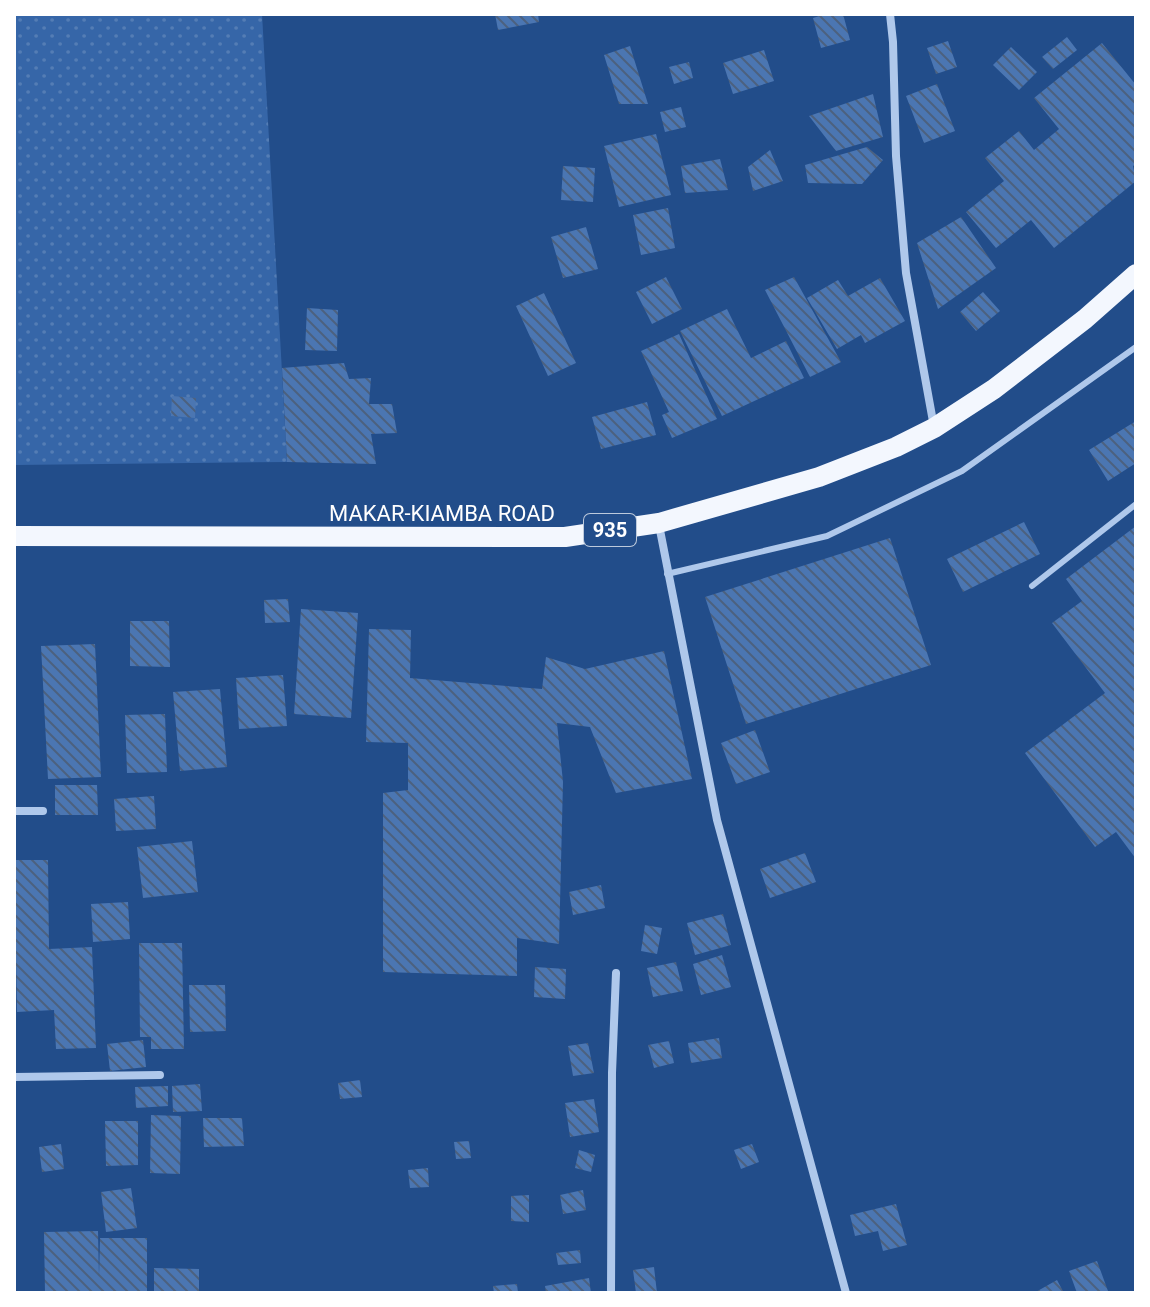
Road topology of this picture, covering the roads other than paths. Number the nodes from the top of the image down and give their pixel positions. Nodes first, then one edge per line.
1 (890, 14) edge
2 (1134, 280) edge
3 (1136, 347) edge
4 (934, 428) junction
5 (1136, 504) edge
6 (659, 523) junction
7 (14, 536) edge
8 (667, 574) junction
9 (1032, 586) dead end
10 (14, 811) edge
11 (43, 811) dead end
12 (616, 973) dead end
13 (160, 1075) dead end
14 (14, 1077) edge
15 (611, 1293) edge
16 (846, 1293) edge

1 - 4 street
2 - 4 main road, MAKAR-KIAMBA ROAD / 935
3 - 8 lane
4 - 6 main road, MAKAR-KIAMBA ROAD / 935
5 - 9 lane
6 - 7 main road, MAKAR-KIAMBA ROAD / 935
6 - 8 street
8 - 16 street
10 - 11 street
12 - 15 street
13 - 14 street

